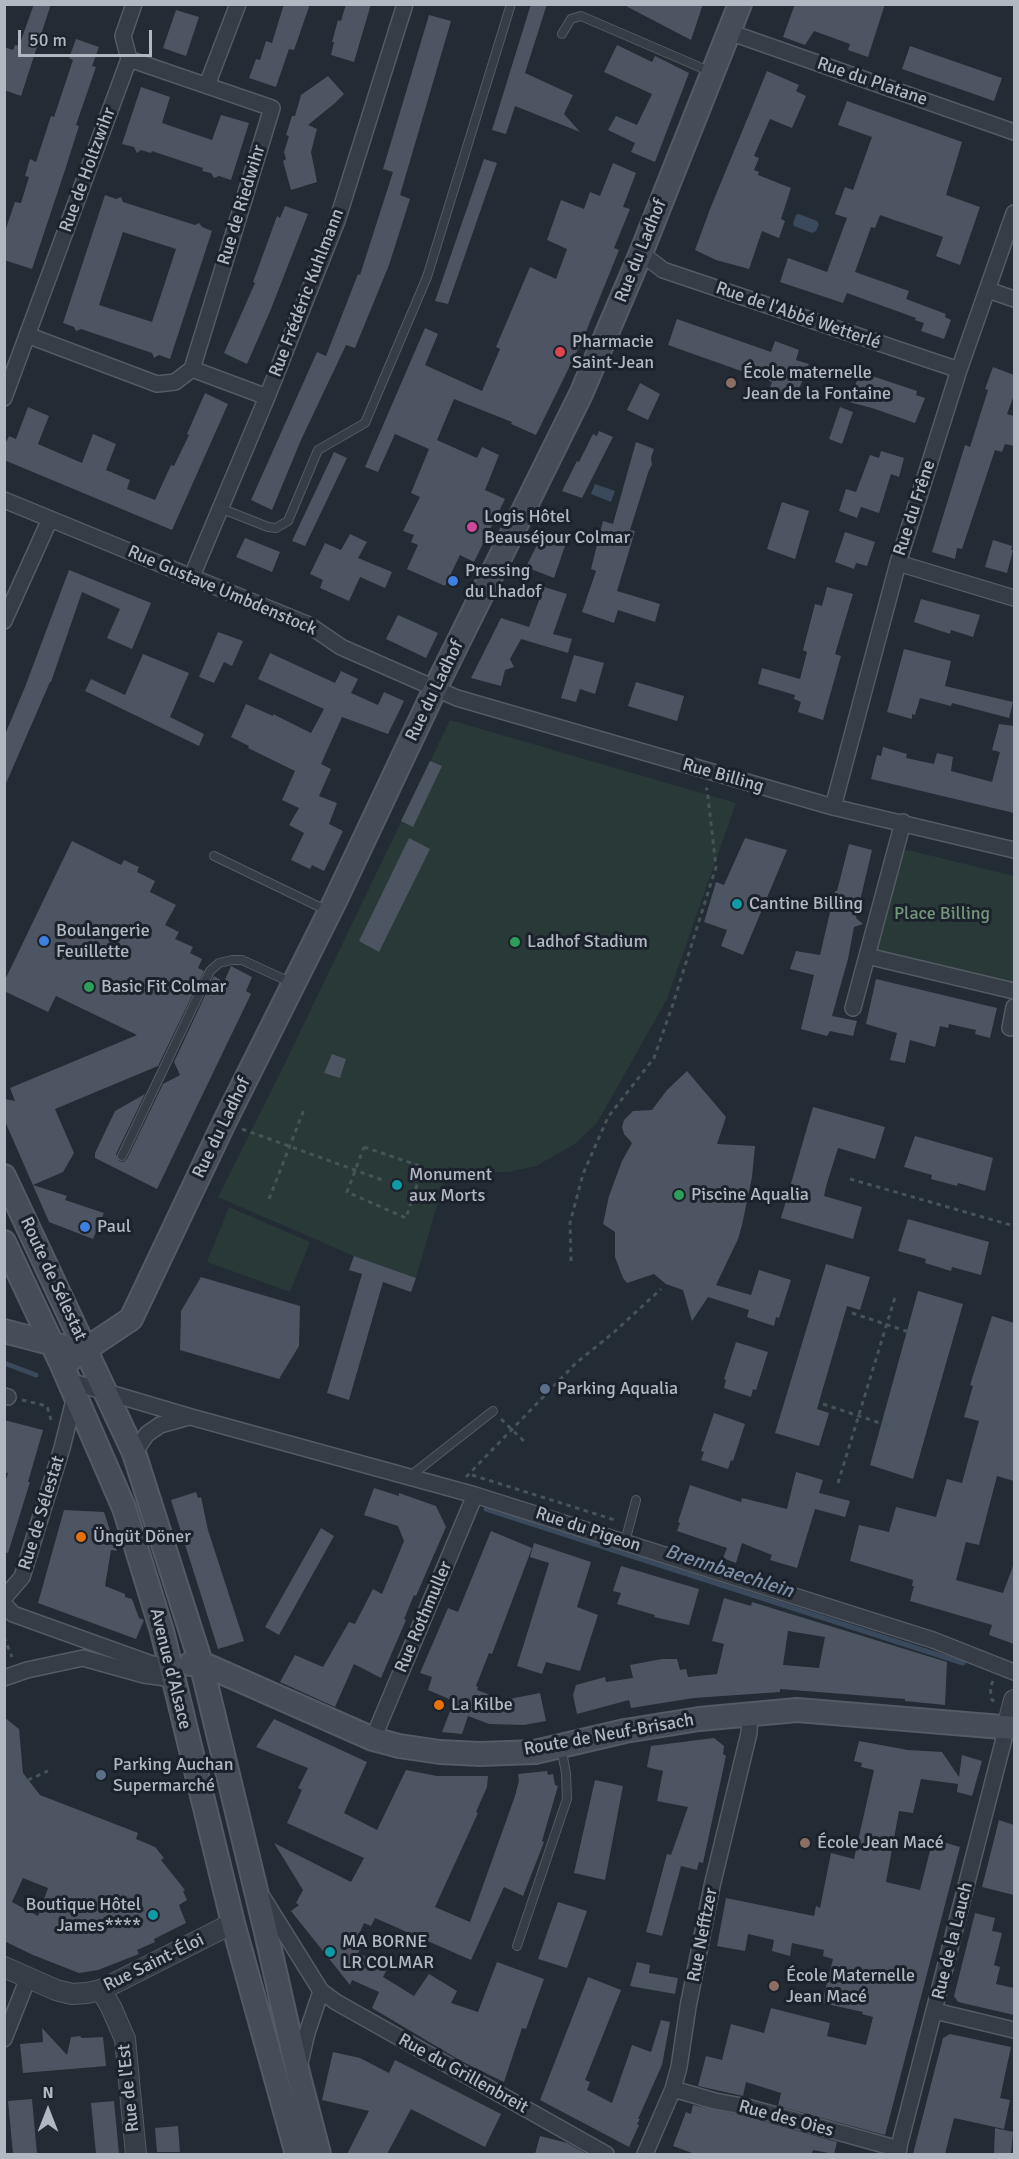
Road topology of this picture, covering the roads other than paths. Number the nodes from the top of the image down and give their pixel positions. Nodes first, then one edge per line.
1 (134, 4) edge
2 (237, 4) edge
3 (405, 4) edge
4 (511, 4) edge
5 (740, 4) edge
6 (729, 32) junction
7 (562, 34) dead end
8 (129, 59) junction
9 (713, 73) junction
10 (207, 85) junction
11 (1014, 132) edge
12 (1014, 213) edge
13 (641, 253) junction
14 (988, 290) junction
15 (1014, 299) edge
16 (27, 335) junction
17 (192, 369) junction
18 (959, 370) junction
19 (267, 397) junction
20 (4, 398) edge
21 (4, 500) edge
22 (220, 507) junction
23 (50, 519) junction
24 (898, 563) junction
25 (192, 576) junction
26 (1014, 598) edge
27 (4, 621) edge
28 (435, 689) junction
29 (832, 807) junction
30 (903, 822) junction
31 (1014, 850) edge
32 (214, 856) dead end
33 (329, 912) junction
34 (867, 956) junction
35 (293, 984) junction
36 (1014, 991) edge
37 (1014, 1007) edge
38 (853, 1008) dead end
39 (1010, 1028) dead end
40 (122, 1156) dead end
41 (4, 1176) edge
42 (4, 1242) edge
43 (4, 1331) edge
44 (52, 1344) junction
45 (86, 1349) junction
46 (69, 1380) junction
47 (106, 1392) junction
48 (493, 1411) road end
49 (190, 1417) junction
50 (120, 1421) junction
51 (77, 1422) junction
52 (134, 1453) junction
53 (409, 1477) junction
54 (475, 1495) junction
55 (636, 1500) dead end
56 (625, 1542) junction
57 (4, 1598) edge
58 (4, 1604) edge
59 (207, 1670) junction
60 (1014, 1672) edge
61 (172, 1673) junction
62 (11, 1676) edge
63 (1014, 1700) edge
64 (750, 1713) junction
65 (1011, 1728) edge
66 (373, 1739) junction
67 (561, 1746) junction
68 (267, 1912) junction
69 (233, 1923) junction
70 (517, 1946) dead end
71 (4, 1967) edge
72 (28, 1978) junction
73 (101, 1990) junction
74 (321, 1991) junction
75 (935, 2011) junction
76 (1014, 2030) edge
77 (4, 2039) edge
78 (298, 2073) junction
79 (673, 2089) junction
80 (898, 2152) edge
81 (136, 2154) edge
82 (297, 2154) edge
83 (319, 2154) edge
84 (606, 2154) edge
85 (645, 2154) edge

1 - 8 street, Rue de Holtzwihr
2 - 10 street
3 - 19 street, Rue Frédéric Kuhlmann
4 - 22 lane
5 - 6 main road, Rue du Ladhof
6 - 9 main road, Rue du Ladhof
6 - 11 street, Rue du Platane
7 - 9 lane
8 - 10 street, Rue de Riedwihr
8 - 16 street, Rue de Holtzwihr
9 - 13 main road, Rue du Ladhof
10 - 17 street, Rue de Riedwihr
12 - 14 street, Rue du Frêne
13 - 18 street, Rue de l'Abbé Wetterlé
13 - 28 main road, Rue du Ladhof
14 - 15 street
14 - 18 street, Rue du Frêne
16 - 17 street
16 - 20 street, Rue de Holtzwihr
17 - 19 street
18 - 24 street, Rue du Frêne
19 - 22 street, Rue Frédéric Kuhlmann
21 - 23 street, Rue Gustave Umbdenstock
22 - 25 street, Rue Frédéric Kuhlmann
23 - 25 street, Rue Gustave Umbdenstock
23 - 27 street
24 - 26 street
24 - 29 street, Rue du Frêne
25 - 28 street, Rue Gustave Umbdenstock
28 - 29 street, Rue Billing
28 - 33 main road, Rue du Ladhof
29 - 30 street, Rue Billing
30 - 31 street, Rue Billing
30 - 34 street
32 - 33 lane
33 - 35 main road, Rue du Ladhof
34 - 36 street
34 - 38 street
35 - 40 lane
35 - 45 main road, Rue du Ladhof
37 - 39 street
41 - 45 main road, Route de Sélestat
42 - 44 main road, Route de Sélestat
43 - 44 main road
44 - 45 main road
44 - 46 main road, Route de Sélestat
45 - 46 main road
45 - 47 main road, Avenue d'Alsace
46 - 47 street, Rue du Pigeon
46 - 51 main road, Avenue d'Alsace
47 - 49 street, Rue du Pigeon
47 - 50 main road, Avenue d'Alsace
48 - 53 lane
49 - 52 street
49 - 53 street, Rue du Pigeon
50 - 51 main road
50 - 52 main road, Avenue d'Alsace
51 - 57 street, Rue de Sélestat
51 - 61 main road, Avenue d'Alsace
52 - 59 main road, Avenue d'Alsace
53 - 54 street, Rue du Pigeon
54 - 56 street, Rue du Pigeon
54 - 66 street, Rue Rothmuller
55 - 56 lane
56 - 60 street, Rue du Pigeon
58 - 61 street
59 - 61 main road
59 - 66 main road, Route de Neuf-Brisach
59 - 68 main road, Avenue d'Alsace
61 - 62 street
61 - 69 main road, Avenue d'Alsace
63 - 65 street
64 - 65 main road, Route de Neuf-Brisach
64 - 67 main road, Route de Neuf-Brisach
64 - 79 street, Rue Nefftzer
65 - 75 street, Rue de la Lauch
66 - 67 main road, Route de Neuf-Brisach
67 - 70 lane
68 - 69 street
68 - 74 street, Avenue d'Alsace
68 - 78 main road, Avenue d'Alsace
69 - 73 street, Rue Saint-Éloi
69 - 82 main road, Avenue d'Alsace
71 - 72 street, Rue Saint-Éloi
72 - 73 street, Rue Saint-Éloi
72 - 77 street
73 - 81 street, Rue de l'Est
74 - 78 street, Avenue d'Alsace
74 - 84 street, Rue du Grillenbreit
75 - 76 street
75 - 80 street, Rue de la Lauch
78 - 83 main road, Avenue d'Alsace
79 - 80 street, Rue des Oies
79 - 85 street, Rue Nefftzer

